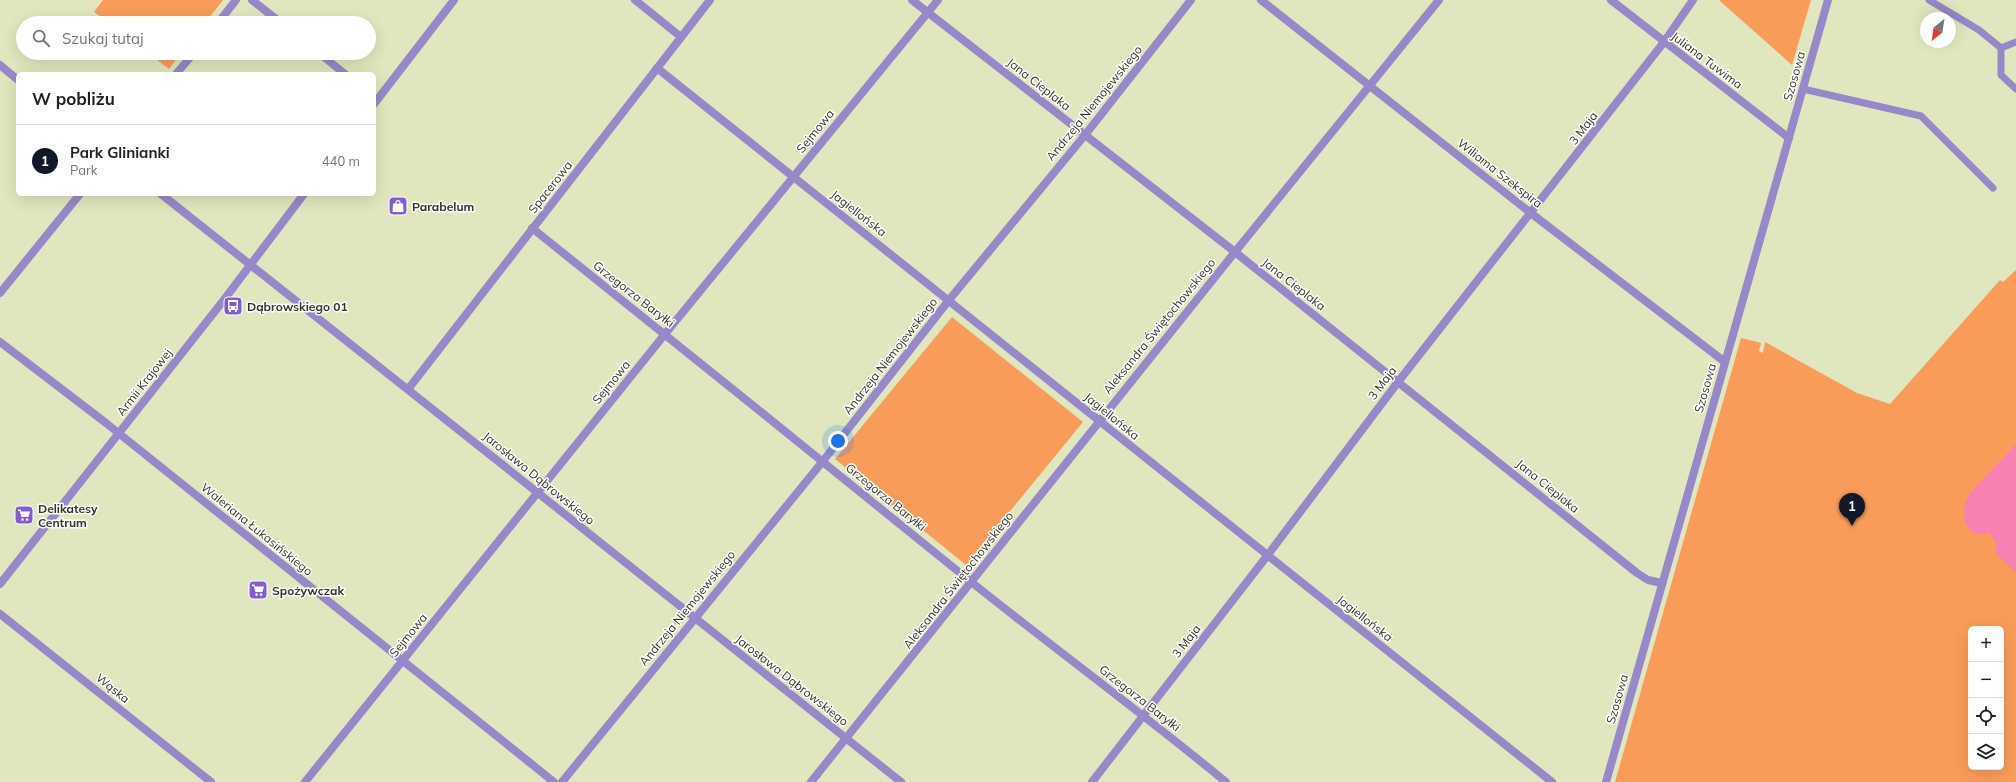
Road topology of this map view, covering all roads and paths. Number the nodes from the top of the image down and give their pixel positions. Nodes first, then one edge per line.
1 (236, 0) edge
2 (252, 0) edge
3 (454, 0) edge
4 (635, 0) edge
5 (710, 0) edge
6 (912, 0) edge
7 (938, 0) edge
8 (1191, 0) edge
9 (1261, 0) edge
10 (1440, 0) edge
11 (1612, 0) edge
12 (1693, 0) edge
13 (1828, 0) edge
14 (1929, 0) edge
15 (928, 12) junction
16 (223, 16) edge
17 (272, 16) edge
18 (681, 37) junction
19 (1664, 42) junction
20 (2016, 42) edge
21 (2002, 48) junction
22 (188, 60) edge
23 (328, 60) edge
24 (0, 66) edge
25 (657, 68) junction
26 (178, 72) edge
27 (343, 72) edge
28 (16, 78) edge
29 (1370, 85) junction
30 (1803, 89) junction
31 (2016, 89) edge
32 (376, 99) edge
33 (1085, 135) junction
34 (1789, 138) junction
35 (794, 176) junction
36 (1993, 188) dead end
37 (78, 196) edge
38 (164, 196) edge
39 (302, 196) edge
40 (1532, 214) junction
41 (532, 228) junction
42 (1234, 252) junction
43 (251, 264) junction
44 (0, 293) edge
45 (949, 300) junction
46 (665, 334) junction
47 (0, 342) edge
48 (1725, 362) junction
49 (1398, 382) junction
50 (409, 388) junction
51 (1098, 421) junction
52 (119, 433) junction
53 (824, 461) junction
54 (537, 493) junction
55 (1267, 556) junction
56 (972, 582) junction
57 (1662, 583) junction
58 (0, 584) edge
59 (0, 614) edge
60 (694, 618) junction
61 (403, 661) junction
62 (1144, 715) junction
63 (847, 739) junction
64 (211, 782) edge
65 (305, 782) edge
66 (554, 782) edge
67 (562, 782) edge
68 (811, 782) edge
69 (901, 782) edge
70 (1092, 782) edge
71 (1226, 782) edge
72 (1552, 782) edge
73 (1606, 782) edge

1 - 16 street
2 - 17 street
3 - 32 street
4 - 18 street
5 - 18 street, Spacerowa
6 - 15 street, Jana Cieplaka
7 - 15 street, Sejmowa
8 - 33 street, Andrzeja Niemojewskiego
9 - 29 street, Wiliama Szekspira
10 - 29 street, Aleksandra Świętochowskiego
11 - 19 street, Juliana Tuwima
12 - 19 street, 3 Maja
13 - 30 street, Szosowa
14 - 21 lane
15 - 33 street, Jana Cieplaka
15 - 35 street, Sejmowa
18 - 25 street, Spacerowa
19 - 34 street, Juliana Tuwima
19 - 40 street, 3 Maja
20 - 21 lane
21 - 31 lane
22 - 26 street
23 - 27 street
24 - 28 street
25 - 35 street, Jagiellońska
25 - 41 street, Spacerowa
29 - 40 street, Wiliama Szekspira
29 - 42 street, Aleksandra Świętochowskiego
30 - 34 street, Szosowa
30 - 36 lane
33 - 42 street, Jana Cieplaka
33 - 45 street, Andrzeja Niemojewskiego
34 - 48 street, Szosowa
35 - 45 street, Jagiellońska
35 - 46 street, Sejmowa
37 - 44 street
38 - 43 street, Jarosława Dąbrowskiego
39 - 43 street, Armii Krajowej
40 - 48 street, Wiliama Szekspira
40 - 49 street, 3 Maja
41 - 46 street, Grzegorza Baryłki
41 - 50 street, Spacerowa
42 - 49 street, Jana Cieplaka
42 - 51 street, Aleksandra Świętochowskiego
43 - 50 street, Jarosława Dąbrowskiego
43 - 52 street, Armii Krajowej
45 - 51 street, Jagiellońska
45 - 53 street, Andrzeja Niemojewskiego
46 - 53 street, Grzegorza Baryłki
46 - 54 street, Sejmowa
47 - 52 street, Waleriana Łukasińskiego
48 - 57 street, Szosowa
49 - 55 street, 3 Maja
49 - 57 street, Jana Cieplaka
50 - 54 street, Jarosława Dąbrowskiego
51 - 55 street, Jagiellońska
51 - 56 street, Aleksandra Świętochowskiego
52 - 58 street, Armii Krajowej
52 - 61 street, Waleriana Łukasińskiego
53 - 56 street, Grzegorza Baryłki
53 - 60 street, Andrzeja Niemojewskiego
54 - 60 street, Jarosława Dąbrowskiego
54 - 61 street, Sejmowa
55 - 62 street, 3 Maja
55 - 72 street, Jagiellońska
56 - 62 street, Grzegorza Baryłki
56 - 63 street, Aleksandra Świętochowskiego
57 - 73 street, Szosowa
59 - 64 street, Wąska
60 - 63 street, Jarosława Dąbrowskiego
60 - 67 street, Andrzeja Niemojewskiego
61 - 65 street, Sejmowa
61 - 66 street, Waleriana Łukasińskiego
62 - 70 street, 3 Maja
62 - 71 street, Grzegorza Baryłki
63 - 68 street, Aleksandra Świętochowskiego
63 - 69 street, Jarosława Dąbrowskiego

